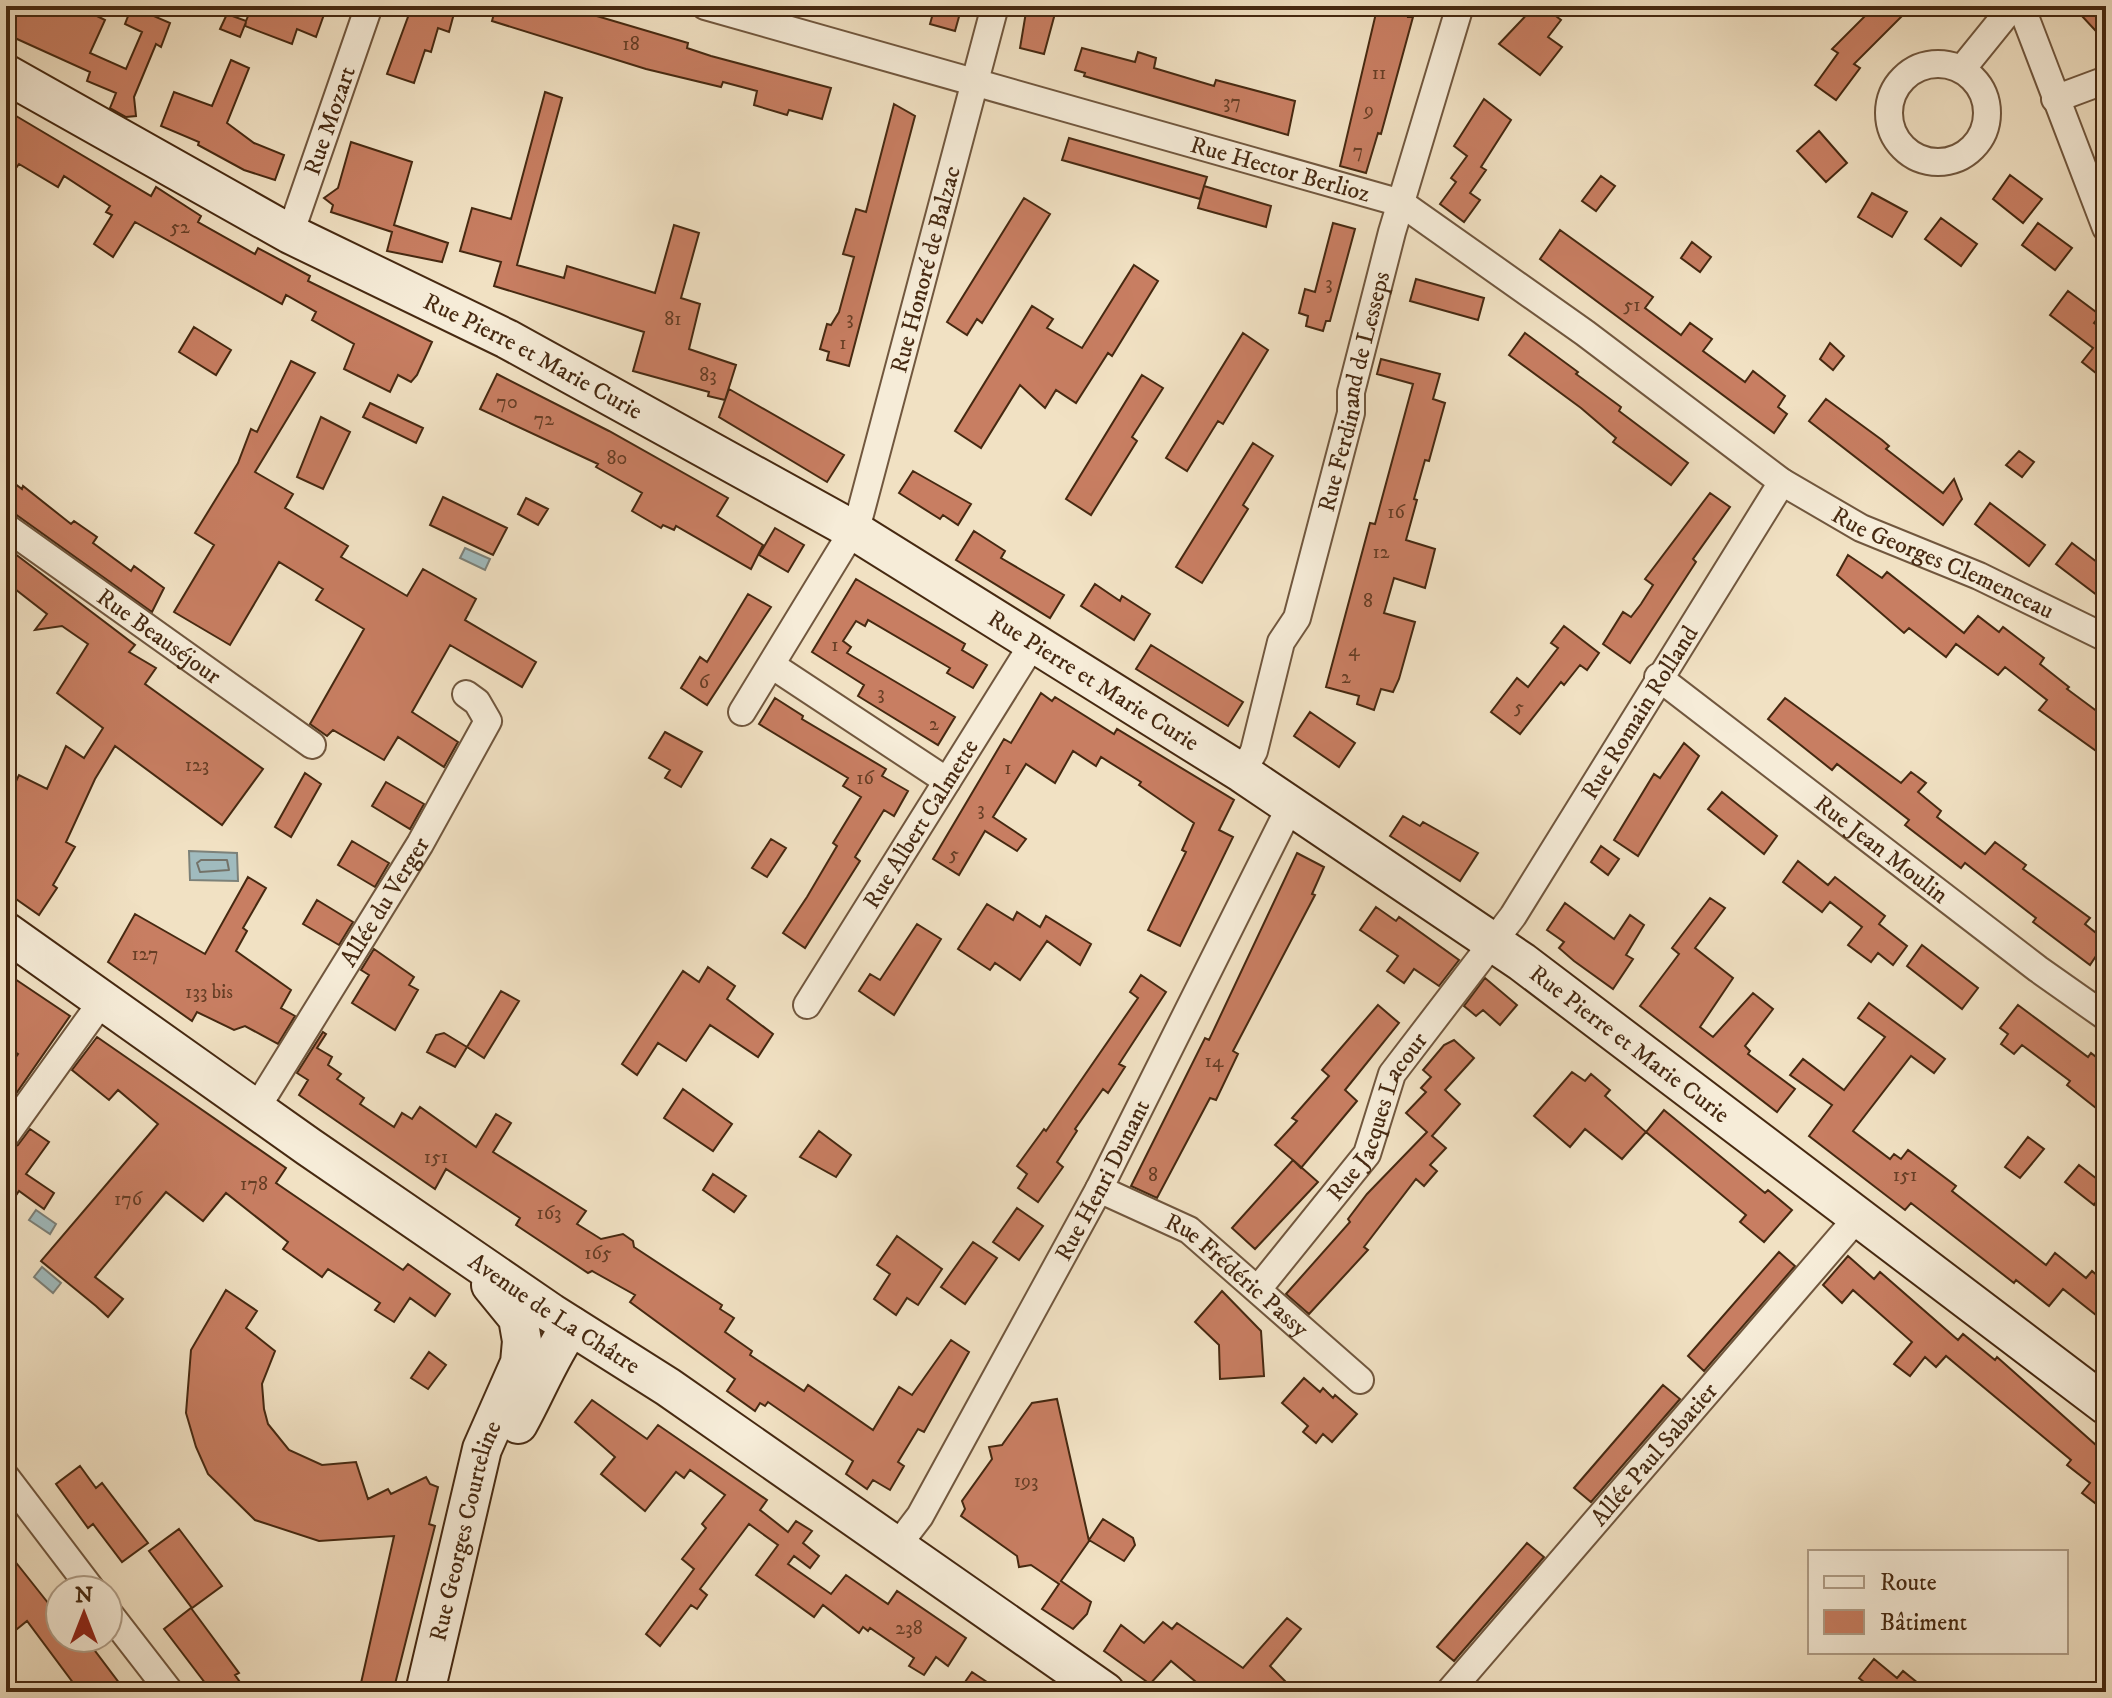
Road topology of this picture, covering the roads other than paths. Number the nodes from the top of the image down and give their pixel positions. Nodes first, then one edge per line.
1 (369, 6) edge
2 (705, 6) edge
3 (995, 6) edge
4 (1460, 6) edge
5 (2013, 6) edge
6 (2021, 6) edge
7 (1962, 69) dead end
8 (6, 74) edge
9 (2106, 80) edge
10 (976, 81) junction
11 (2055, 99) junction
12 (1401, 203) junction
13 (2106, 228) edge
14 (290, 234) junction
15 (1782, 482) junction
16 (6, 527) edge
17 (853, 530) junction
18 (2106, 638) edge
19 (1034, 642) junction
20 (773, 666) junction
21 (1658, 677) junction
22 (466, 694) dead end
23 (742, 712) dead end
24 (312, 745) dead end
25 (1242, 773) junction
26 (947, 781) junction
27 (1291, 805) junction
28 (6, 932) edge
29 (1493, 941) junction
30 (103, 1000) junction
31 (807, 1005) dead end
32 (2106, 1017) edge
33 (256, 1109) junction
34 (6, 1135) edge
35 (1099, 1189) junction
36 (1858, 1217) junction
37 (485, 1268) junction
38 (1258, 1289) junction
39 (606, 1348) junction
40 (546, 1356) junction
41 (1360, 1380) dead end
42 (2106, 1405) edge
43 (6, 1477) edge
44 (897, 1546) junction
45 (80, 1574) edge
46 (124, 1633) edge
47 (170, 1692) edge
48 (425, 1692) edge
49 (442, 1692) edge
50 (1105, 1692) edge
51 (1449, 1692) edge

1 - 14 street, Rue Mozart
2 - 10 street, Rue Hector Berlioz
3 - 10 street, Rue Honoré de Balzac
4 - 12 street, Rue Ferdinand de Lesseps
5 - 7 street
6 - 11 street
8 - 14 street, Rue Pierre et Marie Curie
9 - 11 street
10 - 12 street, Rue Hector Berlioz
10 - 17 street, Rue Honoré de Balzac
11 - 13 street
12 - 15 street, Rue Hector Berlioz
12 - 25 street, Rue Ferdinand de Lesseps
14 - 17 street, Rue Pierre et Marie Curie
15 - 18 street, Rue Georges Clemenceau
15 - 21 street, Rue Romain Rolland
16 - 24 street, Rue Beauséjour
17 - 19 street, Rue Pierre et Marie Curie
17 - 20 street, Rue Honoré de Balzac
19 - 25 street, Rue Pierre et Marie Curie
19 - 26 street, Rue Albert Calmette
20 - 23 street, Rue Honoré de Balzac
20 - 26 street
21 - 29 street, Rue Romain Rolland
21 - 32 street, Rue Jean Moulin
22 - 33 street, Allée du Verger
25 - 27 street, Rue Pierre et Marie Curie
26 - 31 street, Rue Albert Calmette
27 - 29 street, Rue Pierre et Marie Curie
27 - 35 street, Rue Henri Dunant
28 - 30 street, Avenue de La Châtre
29 - 36 street, Rue Pierre et Marie Curie
29 - 38 street, Rue Jacques Lacour
30 - 33 street, Avenue de La Châtre
30 - 34 street
33 - 37 street, Avenue de La Châtre
35 - 38 street, Rue Frédéric Passy
35 - 44 street, Rue Henri Dunant
36 - 42 street, Rue Pierre et Marie Curie
36 - 51 street, Allée Paul Sabatier
37 - 40 street, Avenue de La Châtre
37 - 40 street, Rue Georges Courteline
38 - 41 street, Rue Frédéric Passy
39 - 40 street, Avenue de La Châtre
39 - 40 street
39 - 44 street, Avenue de La Châtre
40 - 48 street, Rue Georges Courteline
40 - 49 street, Rue Georges Courteline
43 - 45 street
44 - 50 street, Avenue de La Châtre
46 - 47 street

